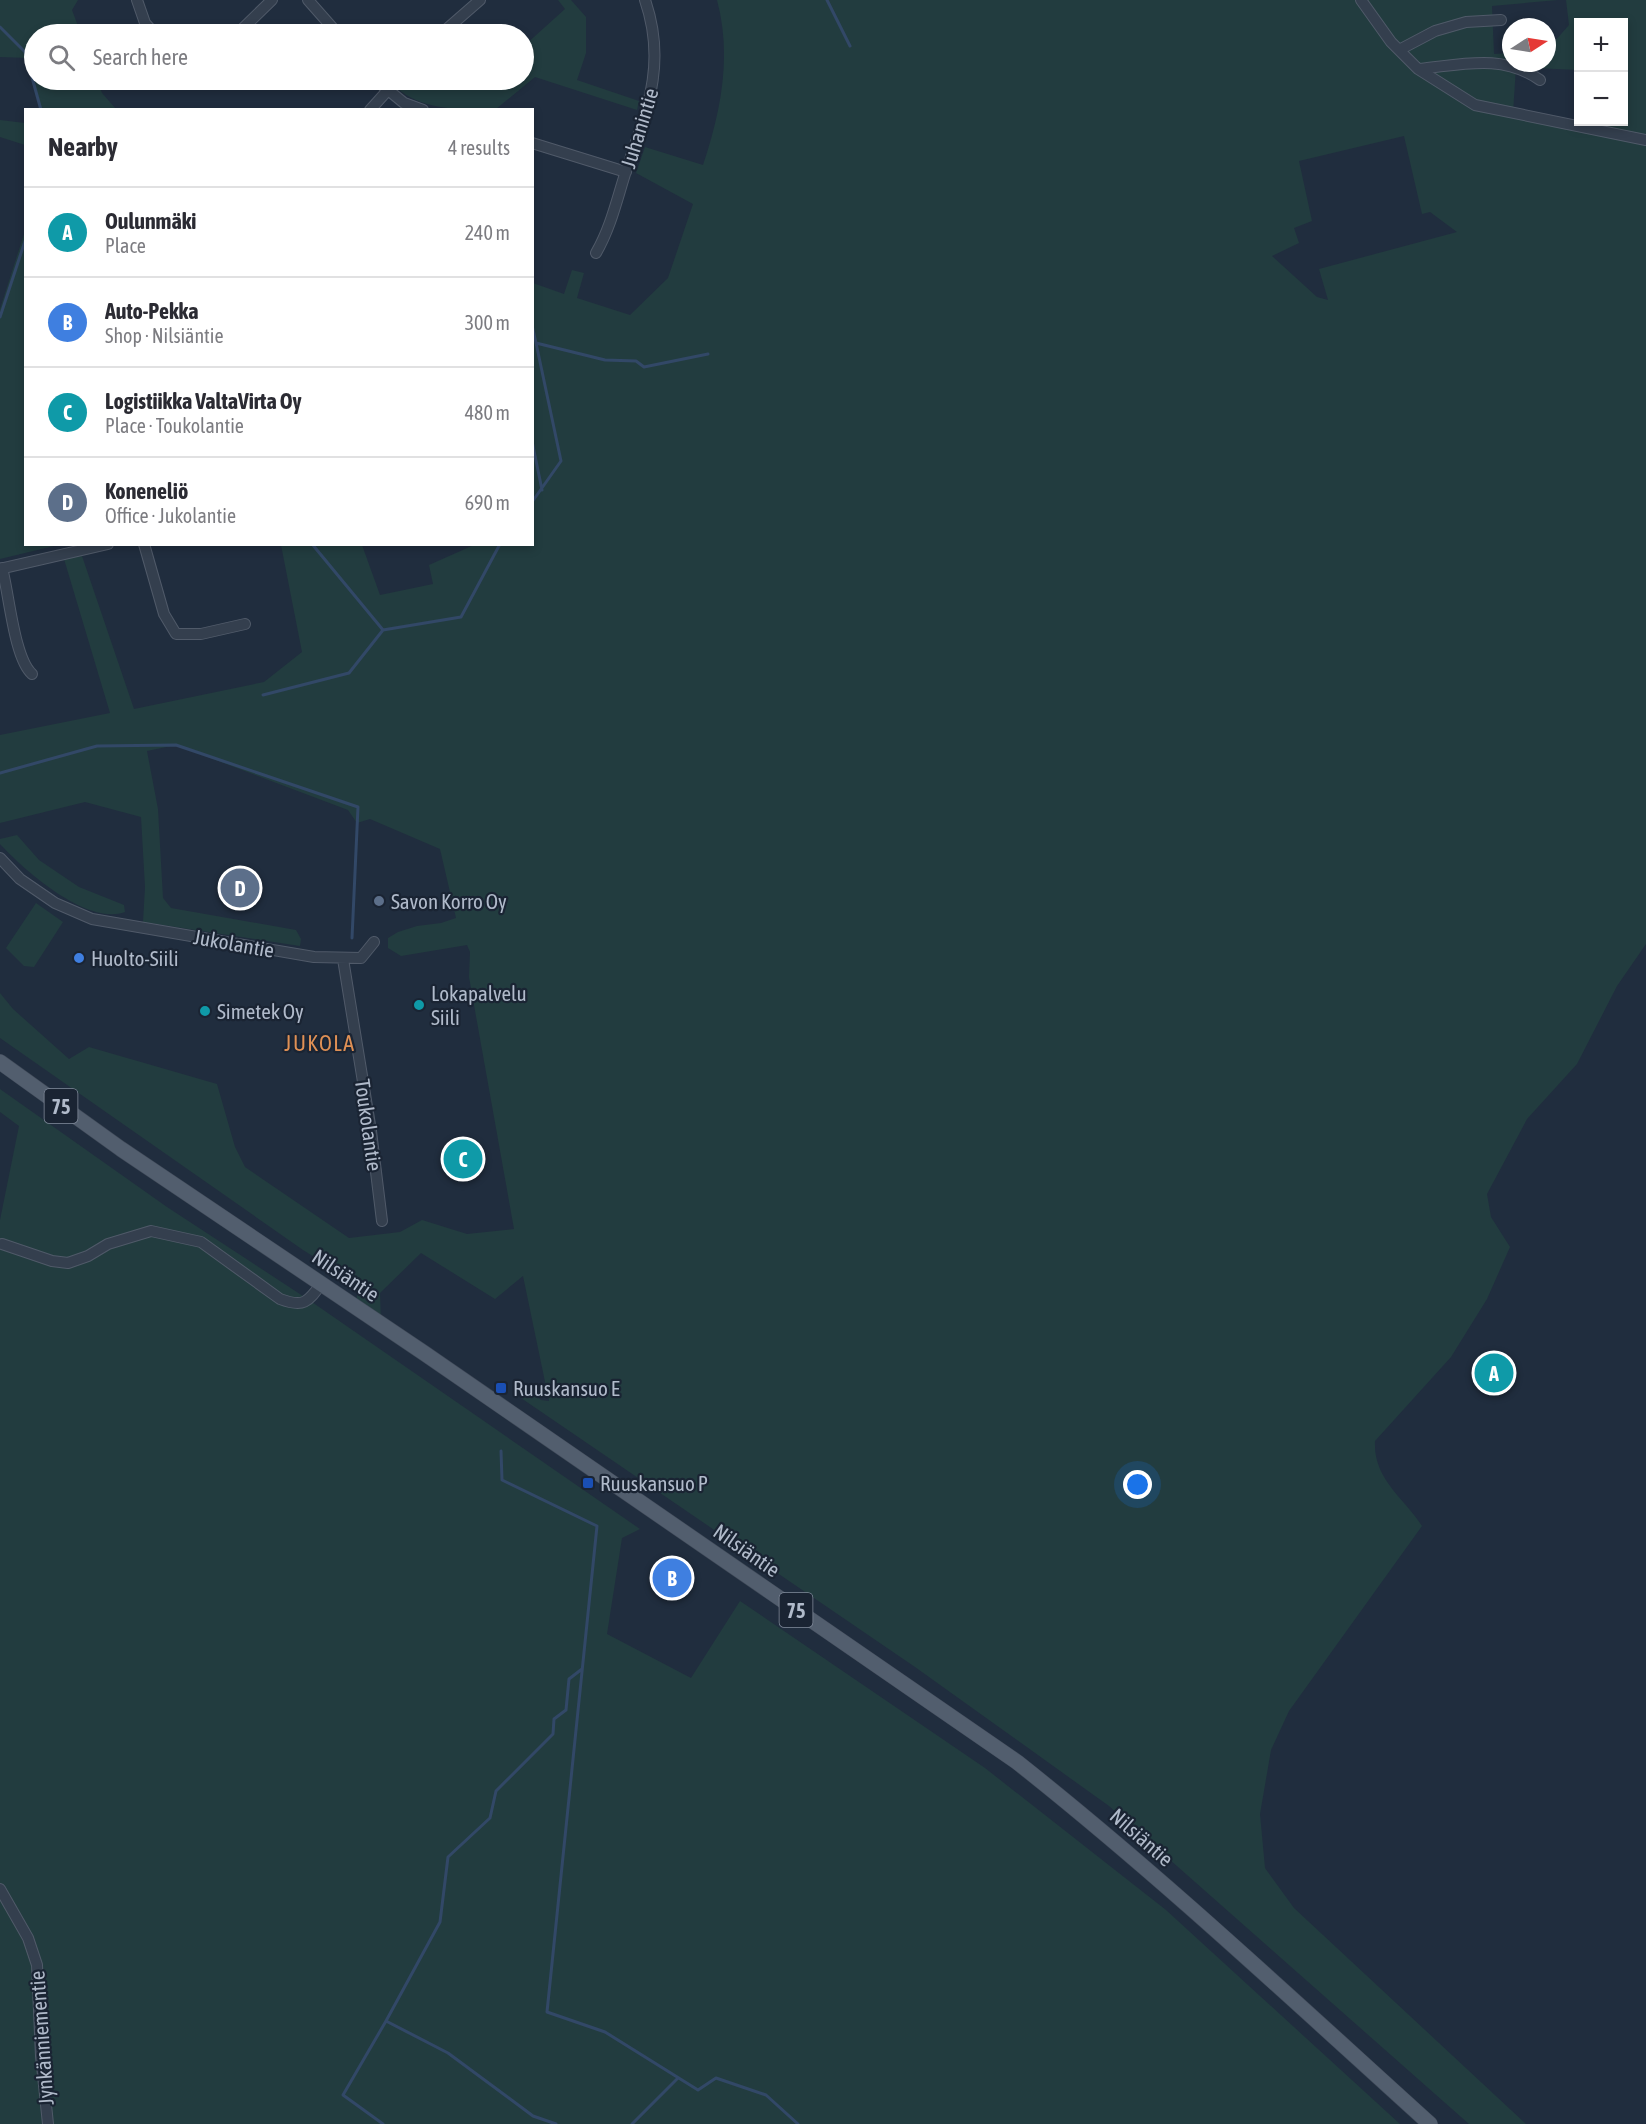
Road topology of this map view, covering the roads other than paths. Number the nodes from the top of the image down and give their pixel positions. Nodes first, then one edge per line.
1 (137, 0) edge
2 (272, 0) edge
3 (308, 0) edge
4 (480, 0) edge
5 (645, 0) edge
6 (1361, 0) edge
7 (1501, 20) dead end
8 (146, 24) edge
9 (247, 24) edge
10 (329, 24) edge
11 (452, 24) edge
12 (1399, 50) junction
13 (1418, 69) junction
14 (1540, 80) dead end
15 (387, 90) joint
16 (372, 108) edge
17 (418, 108) edge
18 (1646, 140) edge
19 (534, 144) edge
20 (626, 172) junction
21 (596, 253) dead end
22 (99, 546) edge
23 (145, 546) edge
24 (1, 568) edge
25 (245, 624) dead end
26 (32, 674) dead end
27 (0, 858) edge
28 (374, 942) dead end
29 (343, 959) junction
30 (0, 1062) edge
31 (382, 1221) dead end
32 (1, 1245) edge
33 (322, 1283) junction
34 (0, 1889) edge
35 (48, 2124) edge
36 (1430, 2124) edge

1 - 8 street
2 - 9 street
3 - 10 street
4 - 11 street
5 - 20 street, Juhanintie
6 - 12 street
7 - 12 street
12 - 13 street
13 - 14 street
13 - 18 street
15 - 16 street
15 - 17 street
19 - 20 street
20 - 21 street, Juhanintie
22 - 24 street
23 - 25 street
24 - 26 street
27 - 29 street, Jukolantie
28 - 29 street, Jukolantie
29 - 31 street, Toukolantie
30 - 33 main road, Nilsiäntie / 75
32 - 33 street
33 - 36 main road, Nilsiäntie / 75
34 - 35 street, Jynkänniementie

